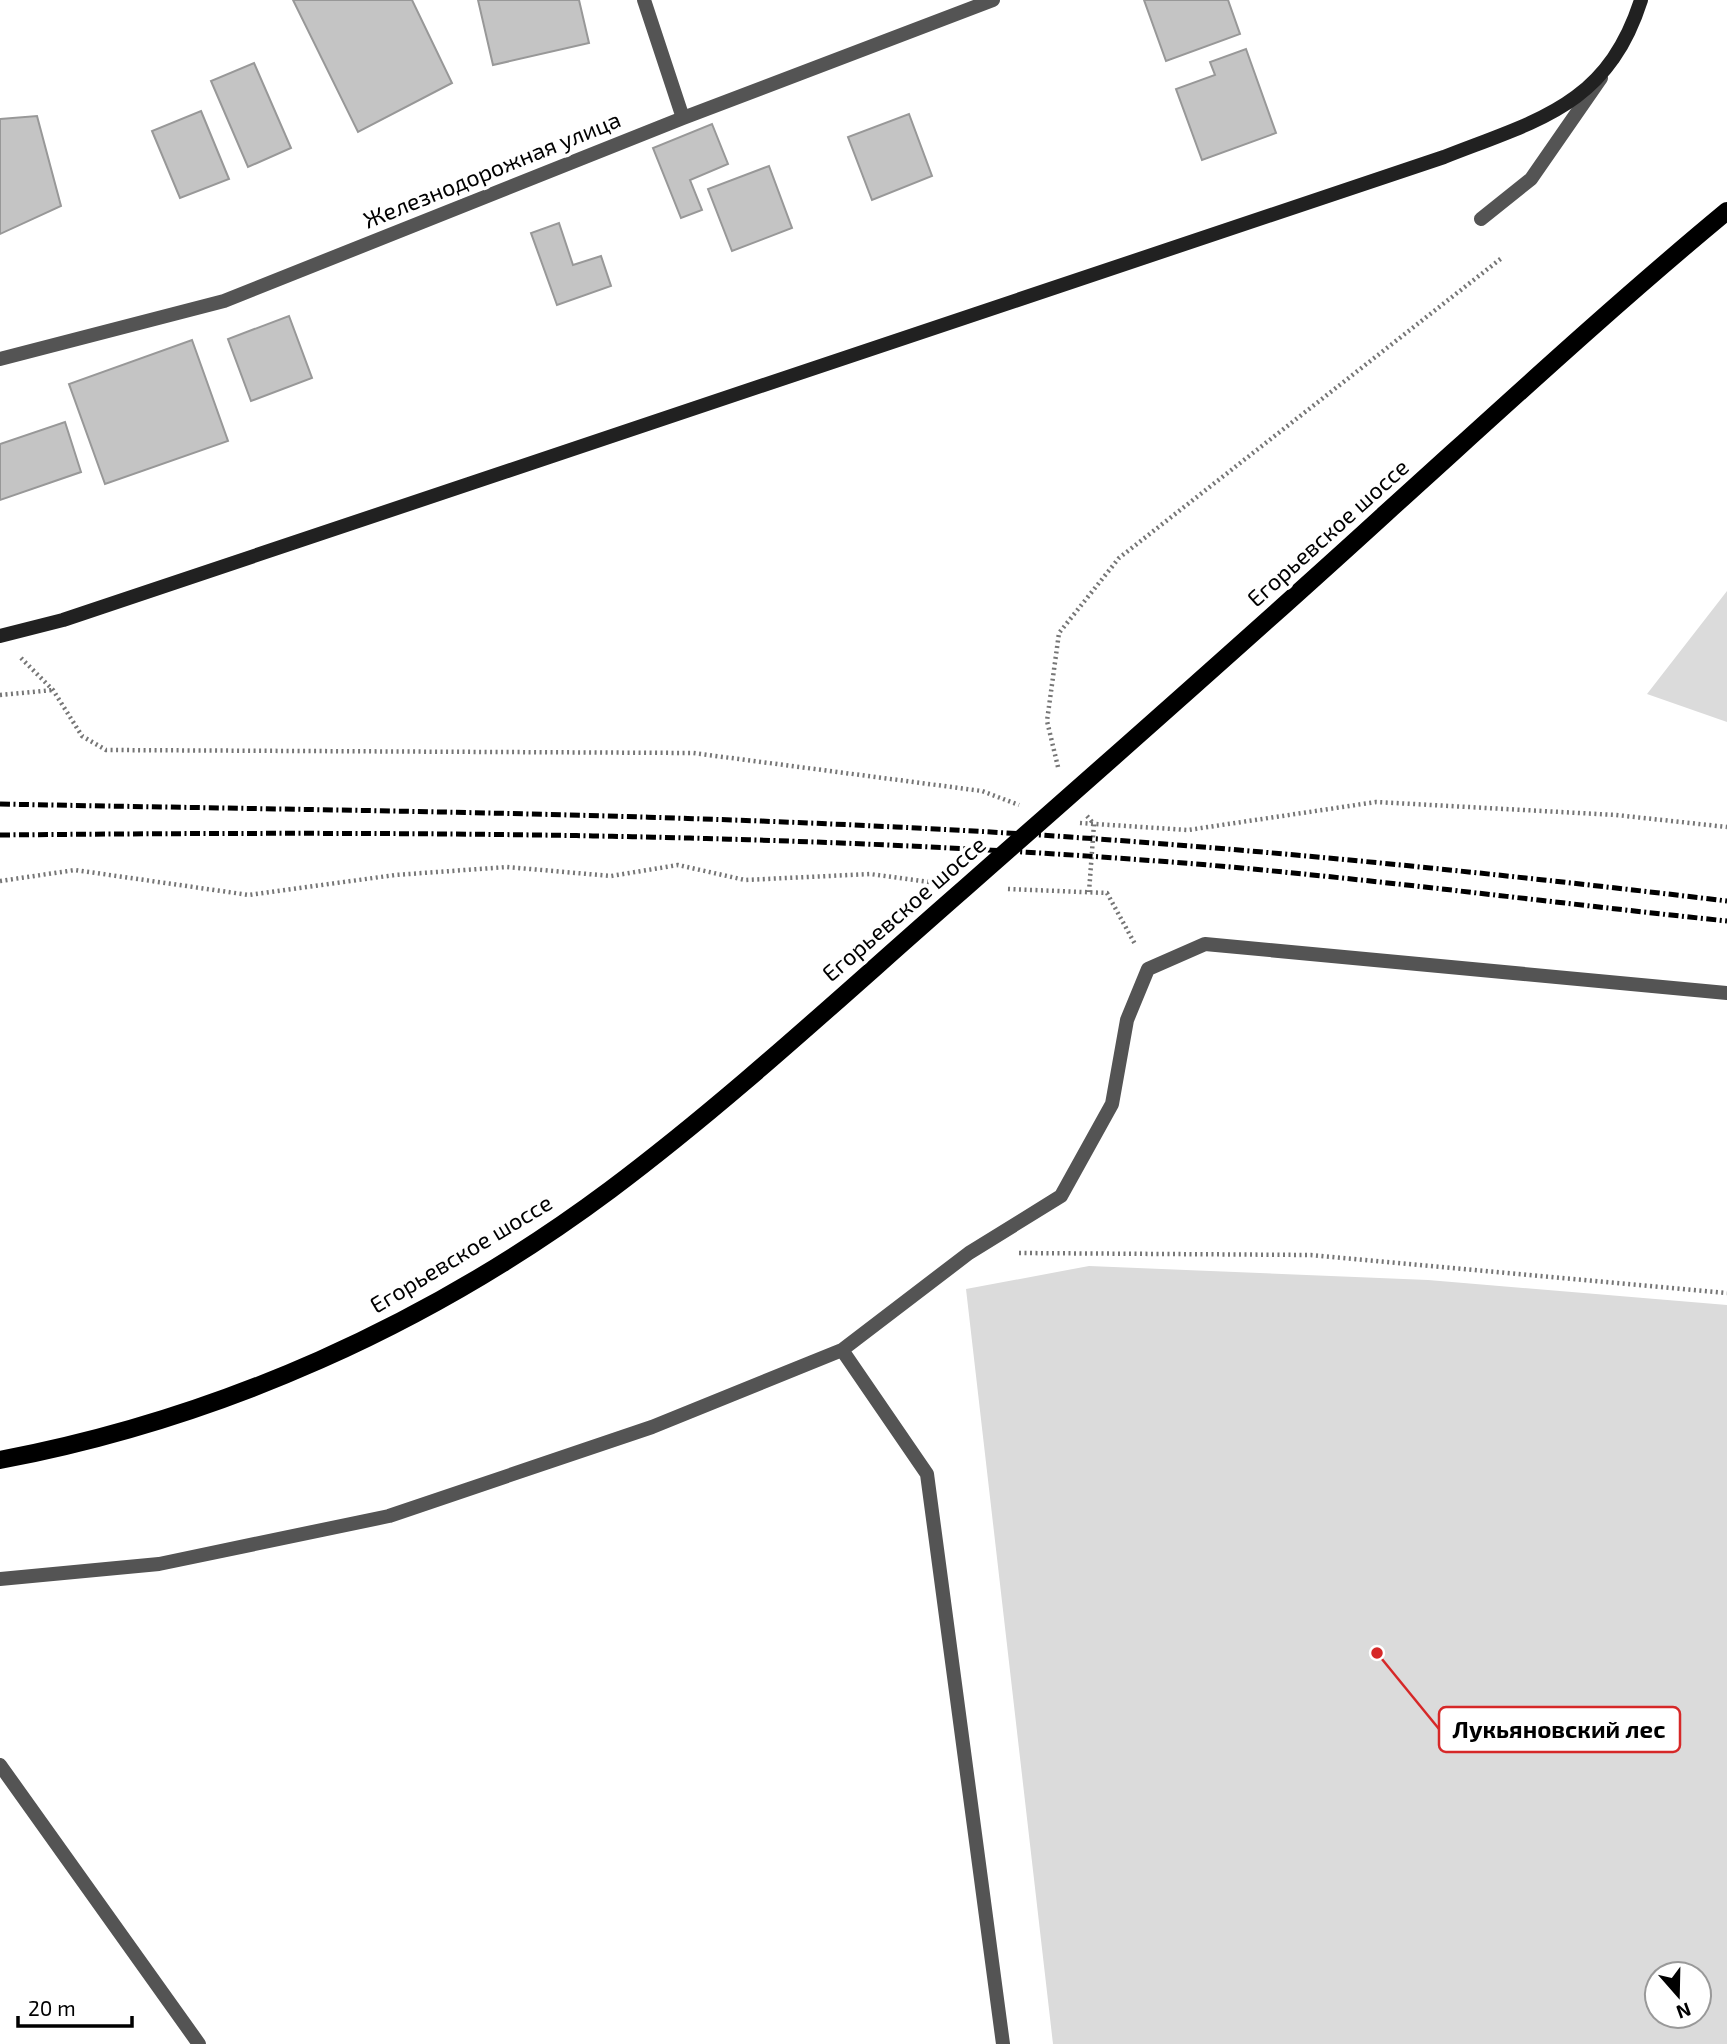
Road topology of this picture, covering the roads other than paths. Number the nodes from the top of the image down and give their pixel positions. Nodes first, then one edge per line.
1 (644, 0) edge
2 (993, 0) edge
3 (1641, 0) edge
4 (1604, 74) junction
5 (683, 118) junction
6 (1727, 211) edge
7 (1481, 219) dead end
8 (0, 359) edge
9 (0, 636) edge
10 (1727, 993) edge
11 (842, 1350) junction
12 (0, 1460) edge
13 (0, 1579) edge
14 (0, 1765) edge
15 (199, 2044) edge
16 (1003, 2044) edge

1 - 5 street
2 - 5 street, Железнодорожная улица
3 - 4 main road
4 - 7 street
4 - 9 main road
5 - 8 street, Железнодорожная улица
6 - 12 main road, Егорьевское шоссе
10 - 11 street
11 - 13 street
11 - 16 street
14 - 15 street

